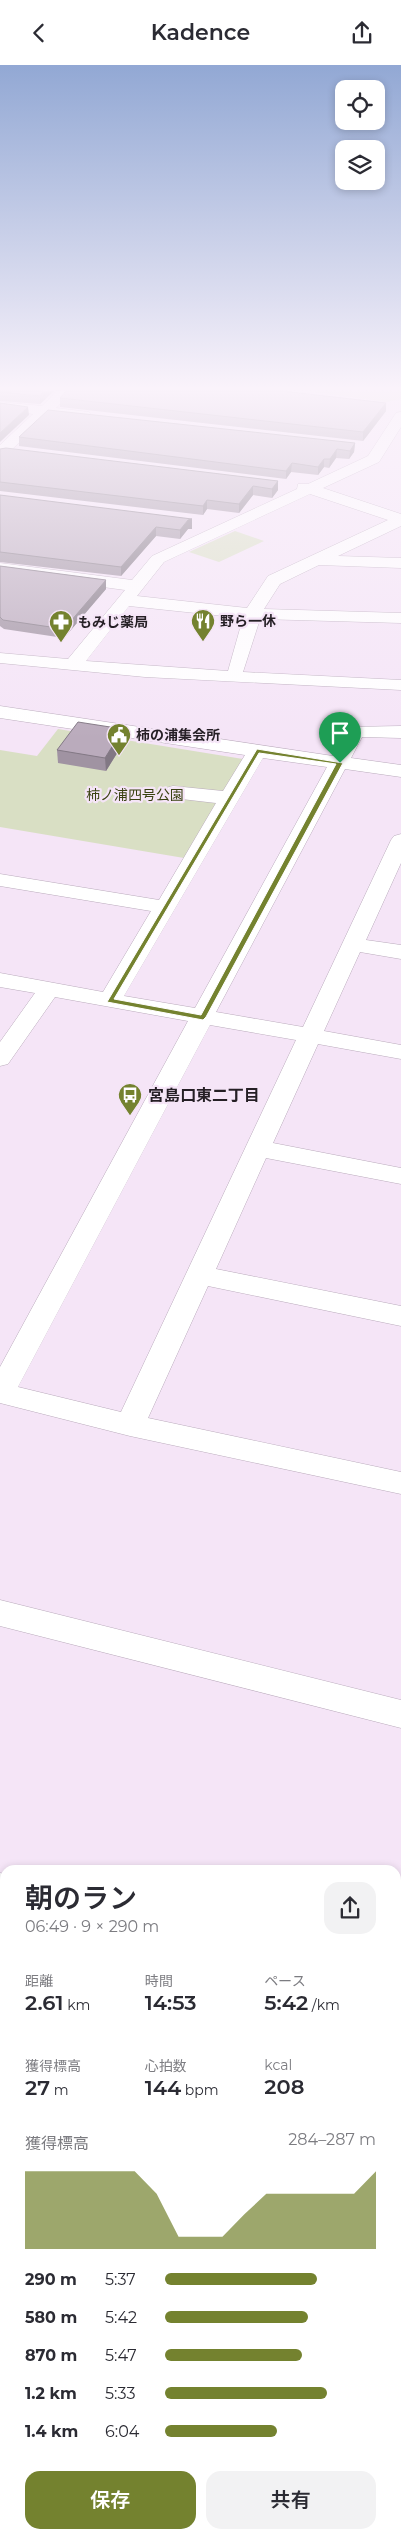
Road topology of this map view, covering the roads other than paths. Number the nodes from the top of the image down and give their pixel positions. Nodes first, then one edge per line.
1 (273, 506) edge
2 (363, 506) edge
3 (401, 519) edge
4 (199, 521) edge
5 (226, 528) junction
6 (314, 560) junction
7 (401, 563) edge
8 (0, 568) edge
9 (136, 586) junction
10 (125, 600) junction
11 (251, 614) junction
12 (401, 618) edge
13 (0, 658) edge
14 (72, 666) junction
15 (236, 669) dead end
16 (401, 685) edge
17 (0, 712) edge
18 (401, 733) edge
19 (257, 751) junction
20 (340, 763) junction
21 (401, 771) edge
22 (199, 784) dead end
23 (173, 792) dead end
24 (231, 793) junction
25 (398, 852) edge
26 (0, 879) edge
27 (164, 907) junction
28 (353, 944) junction
29 (401, 952) edge
30 (0, 980) edge
31 (49, 989) junction
32 (110, 1000) junction
33 (203, 1017) junction
34 (310, 1036) junction
35 (401, 1052) edge
36 (0, 1059) edge
37 (257, 1148) junction
38 (401, 1176) edge
39 (201, 1275) junction
40 (401, 1316) edge
41 (0, 1393) edge
42 (130, 1425) junction
43 (401, 1483) edge
44 (0, 1613) edge
45 (401, 1714) edge

1 - 5 street
2 - 3 street
3 - 6 street
4 - 5 street
5 - 9 street
6 - 7 street
6 - 11 street
8 - 9 street
9 - 10 street
10 - 11 street
10 - 14 street
11 - 12 street
11 - 15 street
13 - 14 street
14 - 16 street
17 - 19 street
18 - 20 street
19 - 20 street
19 - 24 street
20 - 21 street
20 - 33 street
22 - 24 street
23 - 24 street
24 - 27 street
25 - 28 street
26 - 27 street
27 - 32 street
28 - 29 street
28 - 34 street
30 - 31 street
31 - 32 street
31 - 36 street
32 - 33 street
33 - 34 street
33 - 41 street
34 - 35 street
34 - 37 street
37 - 38 street
37 - 39 street
39 - 40 street
39 - 42 street
41 - 42 street
42 - 43 street
44 - 45 street

